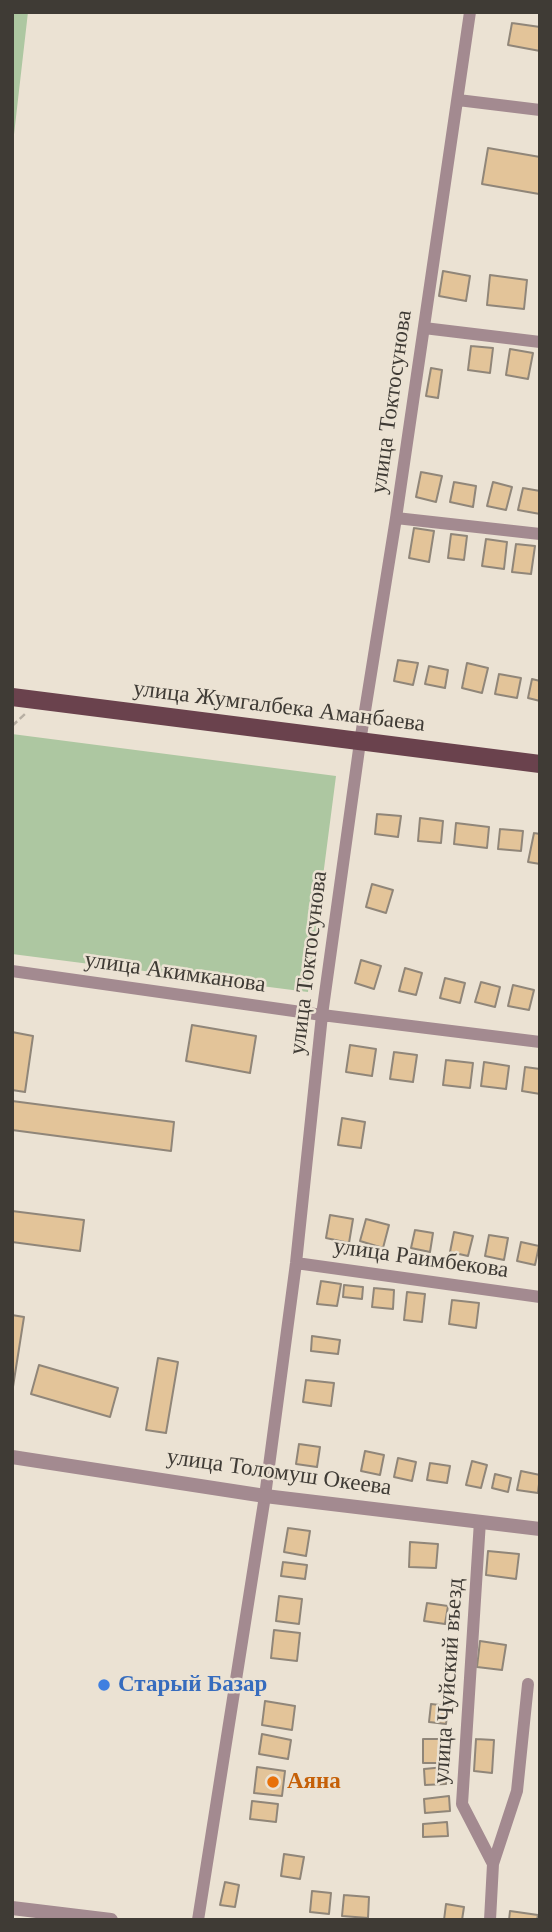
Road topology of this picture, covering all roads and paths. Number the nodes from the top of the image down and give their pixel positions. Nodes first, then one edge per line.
1 (470, 12) edge
2 (458, 100) junction
3 (540, 110) edge
4 (424, 328) junction
5 (540, 342) edge
6 (396, 518) junction
7 (540, 534) edge
8 (12, 696) edge
9 (25, 714) dead end
10 (12, 726) edge
11 (360, 742) junction
12 (540, 765) edge
13 (12, 971) edge
14 (322, 1015) junction
15 (540, 1042) edge
16 (296, 1263) junction
17 (540, 1297) edge
18 (12, 1457) edge
19 (264, 1496) junction
20 (480, 1521) junction
21 (540, 1528) edge
22 (528, 1684) dead end
23 (493, 1864) junction
24 (12, 1908) edge
25 (111, 1920) edge
26 (198, 1920) edge
27 (490, 1920) edge

1 - 2 street, улица Токтосунова
2 - 3 street
2 - 4 street, улица Токтосунова
4 - 5 street
4 - 6 street, улица Токтосунова
6 - 7 street
6 - 11 street, улица Токтосунова
8 - 11 main road, улица Жумгалбека Аманбаева
9 - 10 path
11 - 12 main road, улица Жумгалбека Аманбаева
11 - 14 street, улица Токтосунова
13 - 14 street, улица Акимканова
14 - 15 street, улица Акимканова
14 - 16 street, улица Токтосунова
16 - 17 street, улица Раимбекова
16 - 19 street, улица Токтосунова
18 - 19 street, улица Толомуш Океева
19 - 20 street, улица Толомуш Океева
19 - 26 street, улица Токтосунова
20 - 21 street, улица Толомуш Океева
20 - 23 street, улица Чуйский въезд
22 - 23 street
23 - 27 street
24 - 25 street

